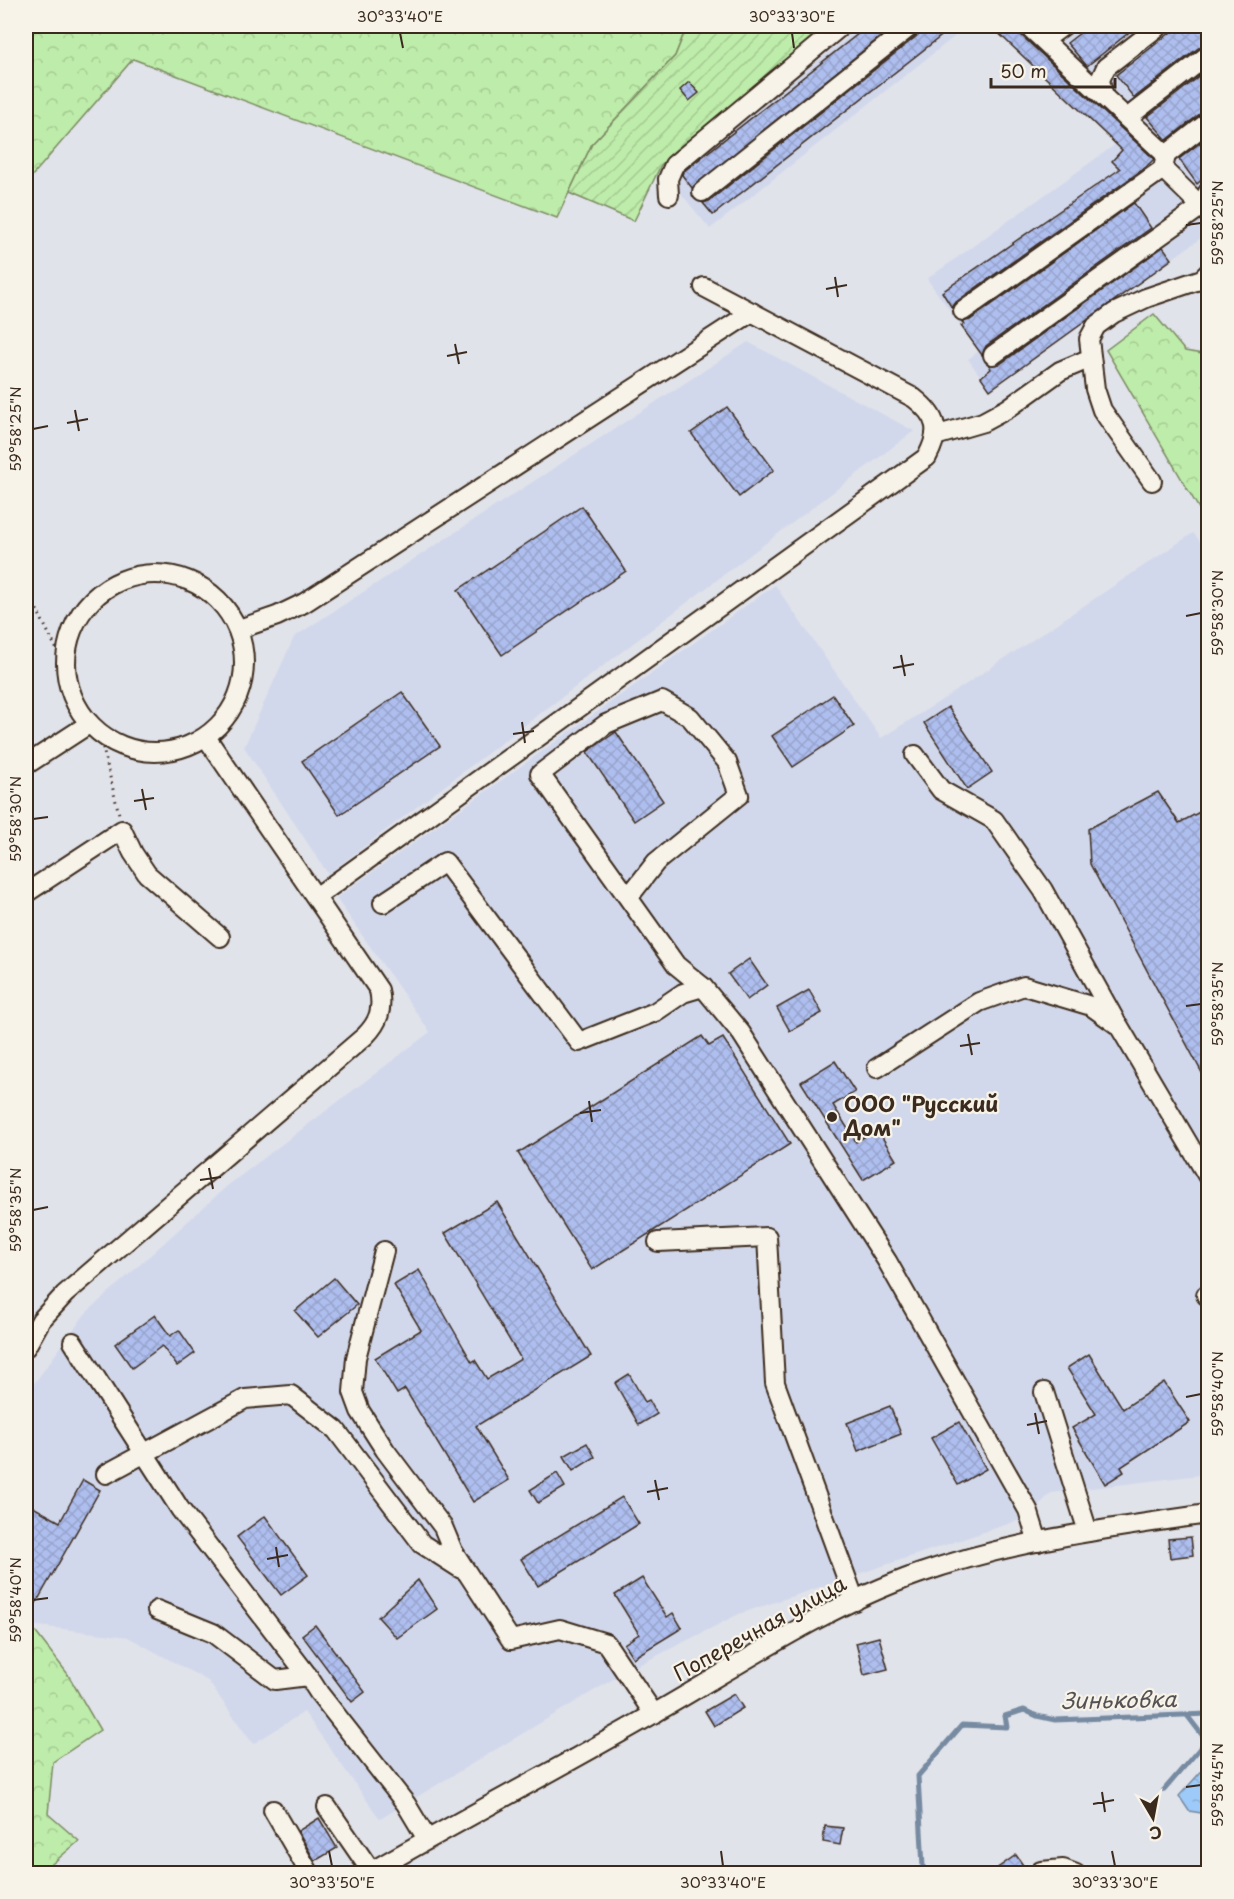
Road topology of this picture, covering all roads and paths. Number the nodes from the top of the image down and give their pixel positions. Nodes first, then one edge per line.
1 (841, 26) edge
2 (911, 26) edge
3 (1028, 26) edge
4 (1063, 26) edge
5 (1159, 26) edge
6 (1044, 40) junction
7 (1209, 55) edge
8 (1104, 97) junction
9 (1127, 118) junction
10 (1209, 122) edge
11 (1165, 162) junction
12 (702, 192) dead end
13 (669, 195) dead end
14 (1206, 204) edge
15 (1209, 273) edge
16 (704, 287) dead end
17 (963, 311) dead end
18 (752, 312) junction
19 (993, 355) dead end
20 (1091, 358) junction
21 (935, 436) junction
22 (1152, 481) dead end
23 (26, 588) edge
24 (239, 629) junction
25 (66, 668) junction
26 (94, 729) junction
27 (207, 737) junction
28 (915, 755) dead end
29 (26, 765) edge
30 (122, 830) junction
31 (26, 892) edge
32 (316, 897) junction
33 (628, 898) junction
34 (383, 903) dead end
35 (220, 937) dead end
36 (703, 987) junction
37 (1119, 1026) junction
38 (877, 1068) dead end
39 (1209, 1177) edge
40 (658, 1242) dead end
41 (384, 1251) dead end
42 (73, 1342) dead end
43 (26, 1347) edge
44 (1044, 1392) dead end
45 (144, 1453) junction
46 (105, 1474) dead end
47 (1209, 1514) edge
48 (1088, 1532) junction
49 (1038, 1542) junction
50 (467, 1572) junction
51 (855, 1601) junction
52 (157, 1610) dead end
53 (308, 1676) junction
54 (654, 1714) junction
55 (327, 1807) dead end
56 (273, 1810) dead end
57 (427, 1839) junction
58 (1041, 1871) dead end
59 (369, 1872) edge
60 (310, 1874) edge
61 (1076, 1874) edge

1 - 13 street
2 - 12 street
3 - 6 street
4 - 6 street
5 - 8 street
6 - 8 street
7 - 9 street
8 - 9 street
9 - 11 street
10 - 11 street
11 - 14 street
11 - 17 street
14 - 19 street
15 - 20 street
16 - 18 street
18 - 21 street
18 - 24 street
20 - 21 street
20 - 22 street
21 - 32 street
23 - 25 path
24 - 25 street
24 - 27 street
25 - 26 street
26 - 27 street
26 - 29 street
26 - 30 path
27 - 32 street
28 - 37 street
30 - 31 street
30 - 35 street
32 - 43 street
33 - 33 street
33 - 36 street
34 - 36 street
36 - 49 street
37 - 38 street
37 - 39 street
40 - 51 street
41 - 50 street
42 - 45 street
44 - 48 street
45 - 46 street
45 - 50 street
45 - 53 street
47 - 48 street, Поперечная улица
48 - 49 street, Поперечная улица
49 - 51 street, Поперечная улица
50 - 54 street
51 - 54 street, Поперечная улица
52 - 53 street
53 - 57 street
54 - 57 street, Поперечная улица
55 - 59 street
56 - 60 street
57 - 59 street, Поперечная улица
58 - 61 street

